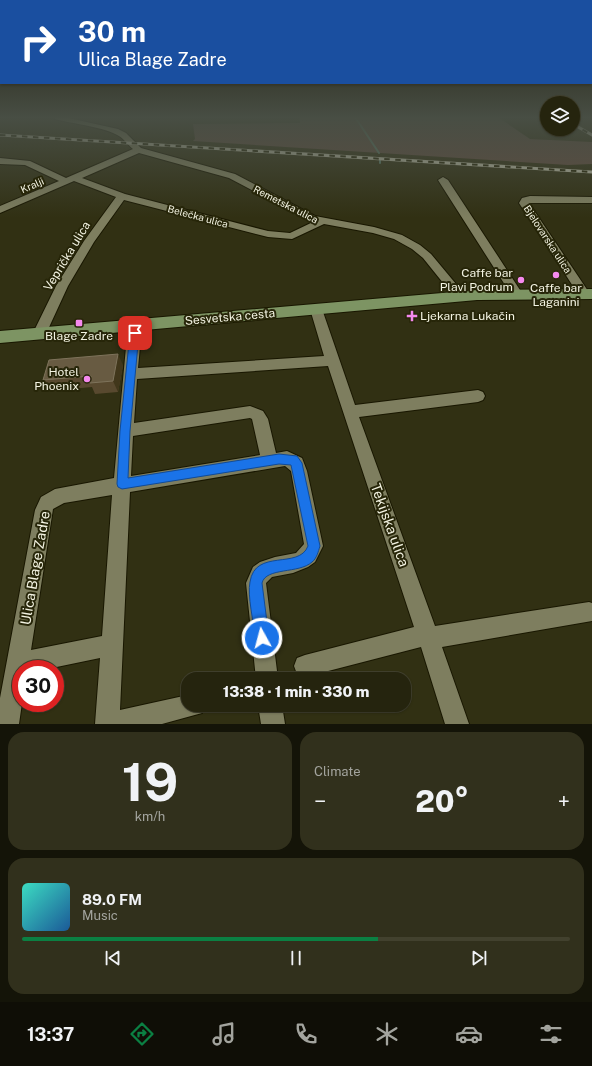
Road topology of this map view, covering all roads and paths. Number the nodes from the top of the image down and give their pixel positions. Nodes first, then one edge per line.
1 (136, 151) edge
2 (141, 151) edge
3 (0, 161) edge
4 (71, 180) junction
5 (443, 180) dead end
6 (122, 196) junction
7 (592, 200) edge
8 (0, 210) edge
9 (321, 222) junction
10 (516, 293) junction
11 (588, 294) edge
12 (460, 296) junction
13 (316, 309) junction
14 (136, 325) junction
15 (40, 333) junction
16 (0, 337) edge
17 (332, 361) junction
18 (132, 374) junction
19 (478, 396) dead end
20 (349, 412) junction
21 (125, 431) junction
22 (269, 460) junction
23 (122, 484) junction
24 (589, 612) dead end
25 (429, 636) junction
26 (113, 644) junction
27 (19, 660) edge
28 (37, 660) edge
29 (305, 666) dead end
30 (266, 672) edge
31 (12, 697) edge
32 (181, 708) edge
33 (271, 712) edge
34 (7, 724) edge
35 (107, 724) edge
36 (111, 724) edge
37 (273, 724) edge
38 (457, 724) edge

1 - 4 street, Kralji
2 - 9 street, Remetska ulica
3 - 4 street, Belečka ulica
4 - 6 street, Belečka ulica
4 - 8 street, Kralji
5 - 10 street
6 - 9 street, Belečka ulica
6 - 15 street, Veprička ulica
7 - 11 street, Bjelovarska ulica
9 - 12 street, Remetska ulica
10 - 11 main road, Bjelovarska ulica
10 - 12 main road, Bjelovarska ulica
12 - 13 main road, Sesvetska cesta
13 - 14 main road, Sesvetska cesta
13 - 17 street, Tekijska ulica
14 - 15 main road, Sesvetska cesta
14 - 18 street
15 - 16 main road, Sesvetska cesta
17 - 18 street
17 - 20 street, Tekijska ulica
18 - 21 street
19 - 20 street
20 - 25 street, Tekijska ulica
21 - 22 street
21 - 23 street
22 - 23 street, Ulica Blage Zadre
22 - 30 street, Ulica Blage Zadre
23 - 26 street
23 - 27 street, Ulica Blage Zadre
24 - 25 street
25 - 29 street
25 - 38 street, Tekijska ulica
26 - 28 street
26 - 35 street
31 - 34 street, Ulica Blage Zadre
32 - 36 street
33 - 37 street

